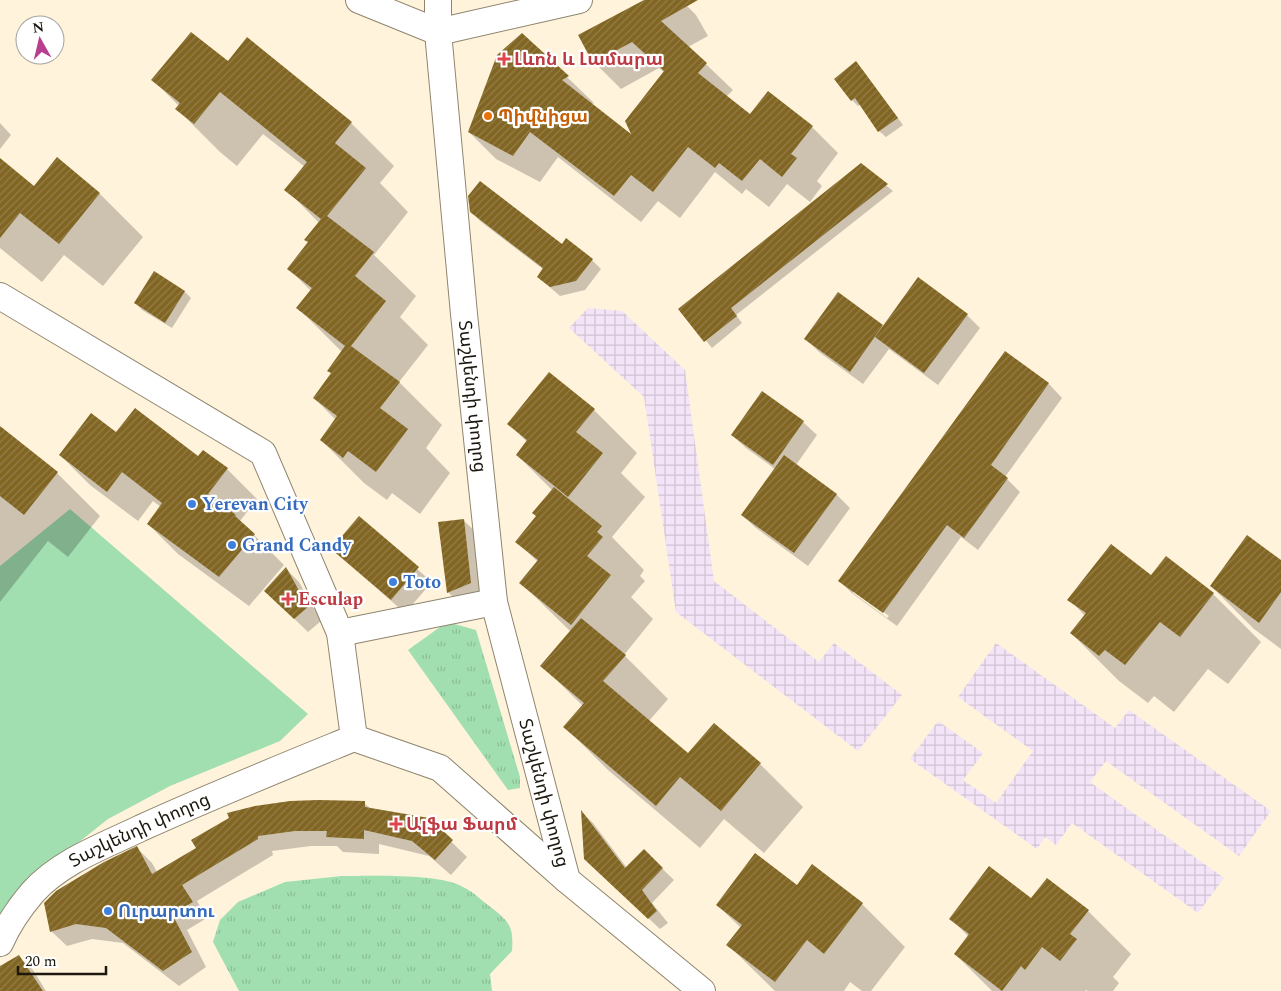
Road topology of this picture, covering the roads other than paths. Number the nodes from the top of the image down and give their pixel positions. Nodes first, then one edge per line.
1 (359, 0) edge
2 (438, 0) edge
3 (580, 0) edge
4 (438, 32) junction
5 (0, 296) edge
6 (494, 602) junction
7 (340, 633) junction
8 (354, 738) junction
9 (567, 880) junction
10 (0, 943) edge
11 (702, 991) edge

1 - 4 street
2 - 4 street, Տաշկենդի փողոց
3 - 4 street
4 - 6 street, Տաշկենդի փողոց
5 - 7 street
6 - 7 street
6 - 9 street, Տաշկենդի փողոց
7 - 8 street
8 - 9 street, Տաշկենդի փողոց
8 - 10 street, Տաշկենդի փողոց
9 - 11 street

